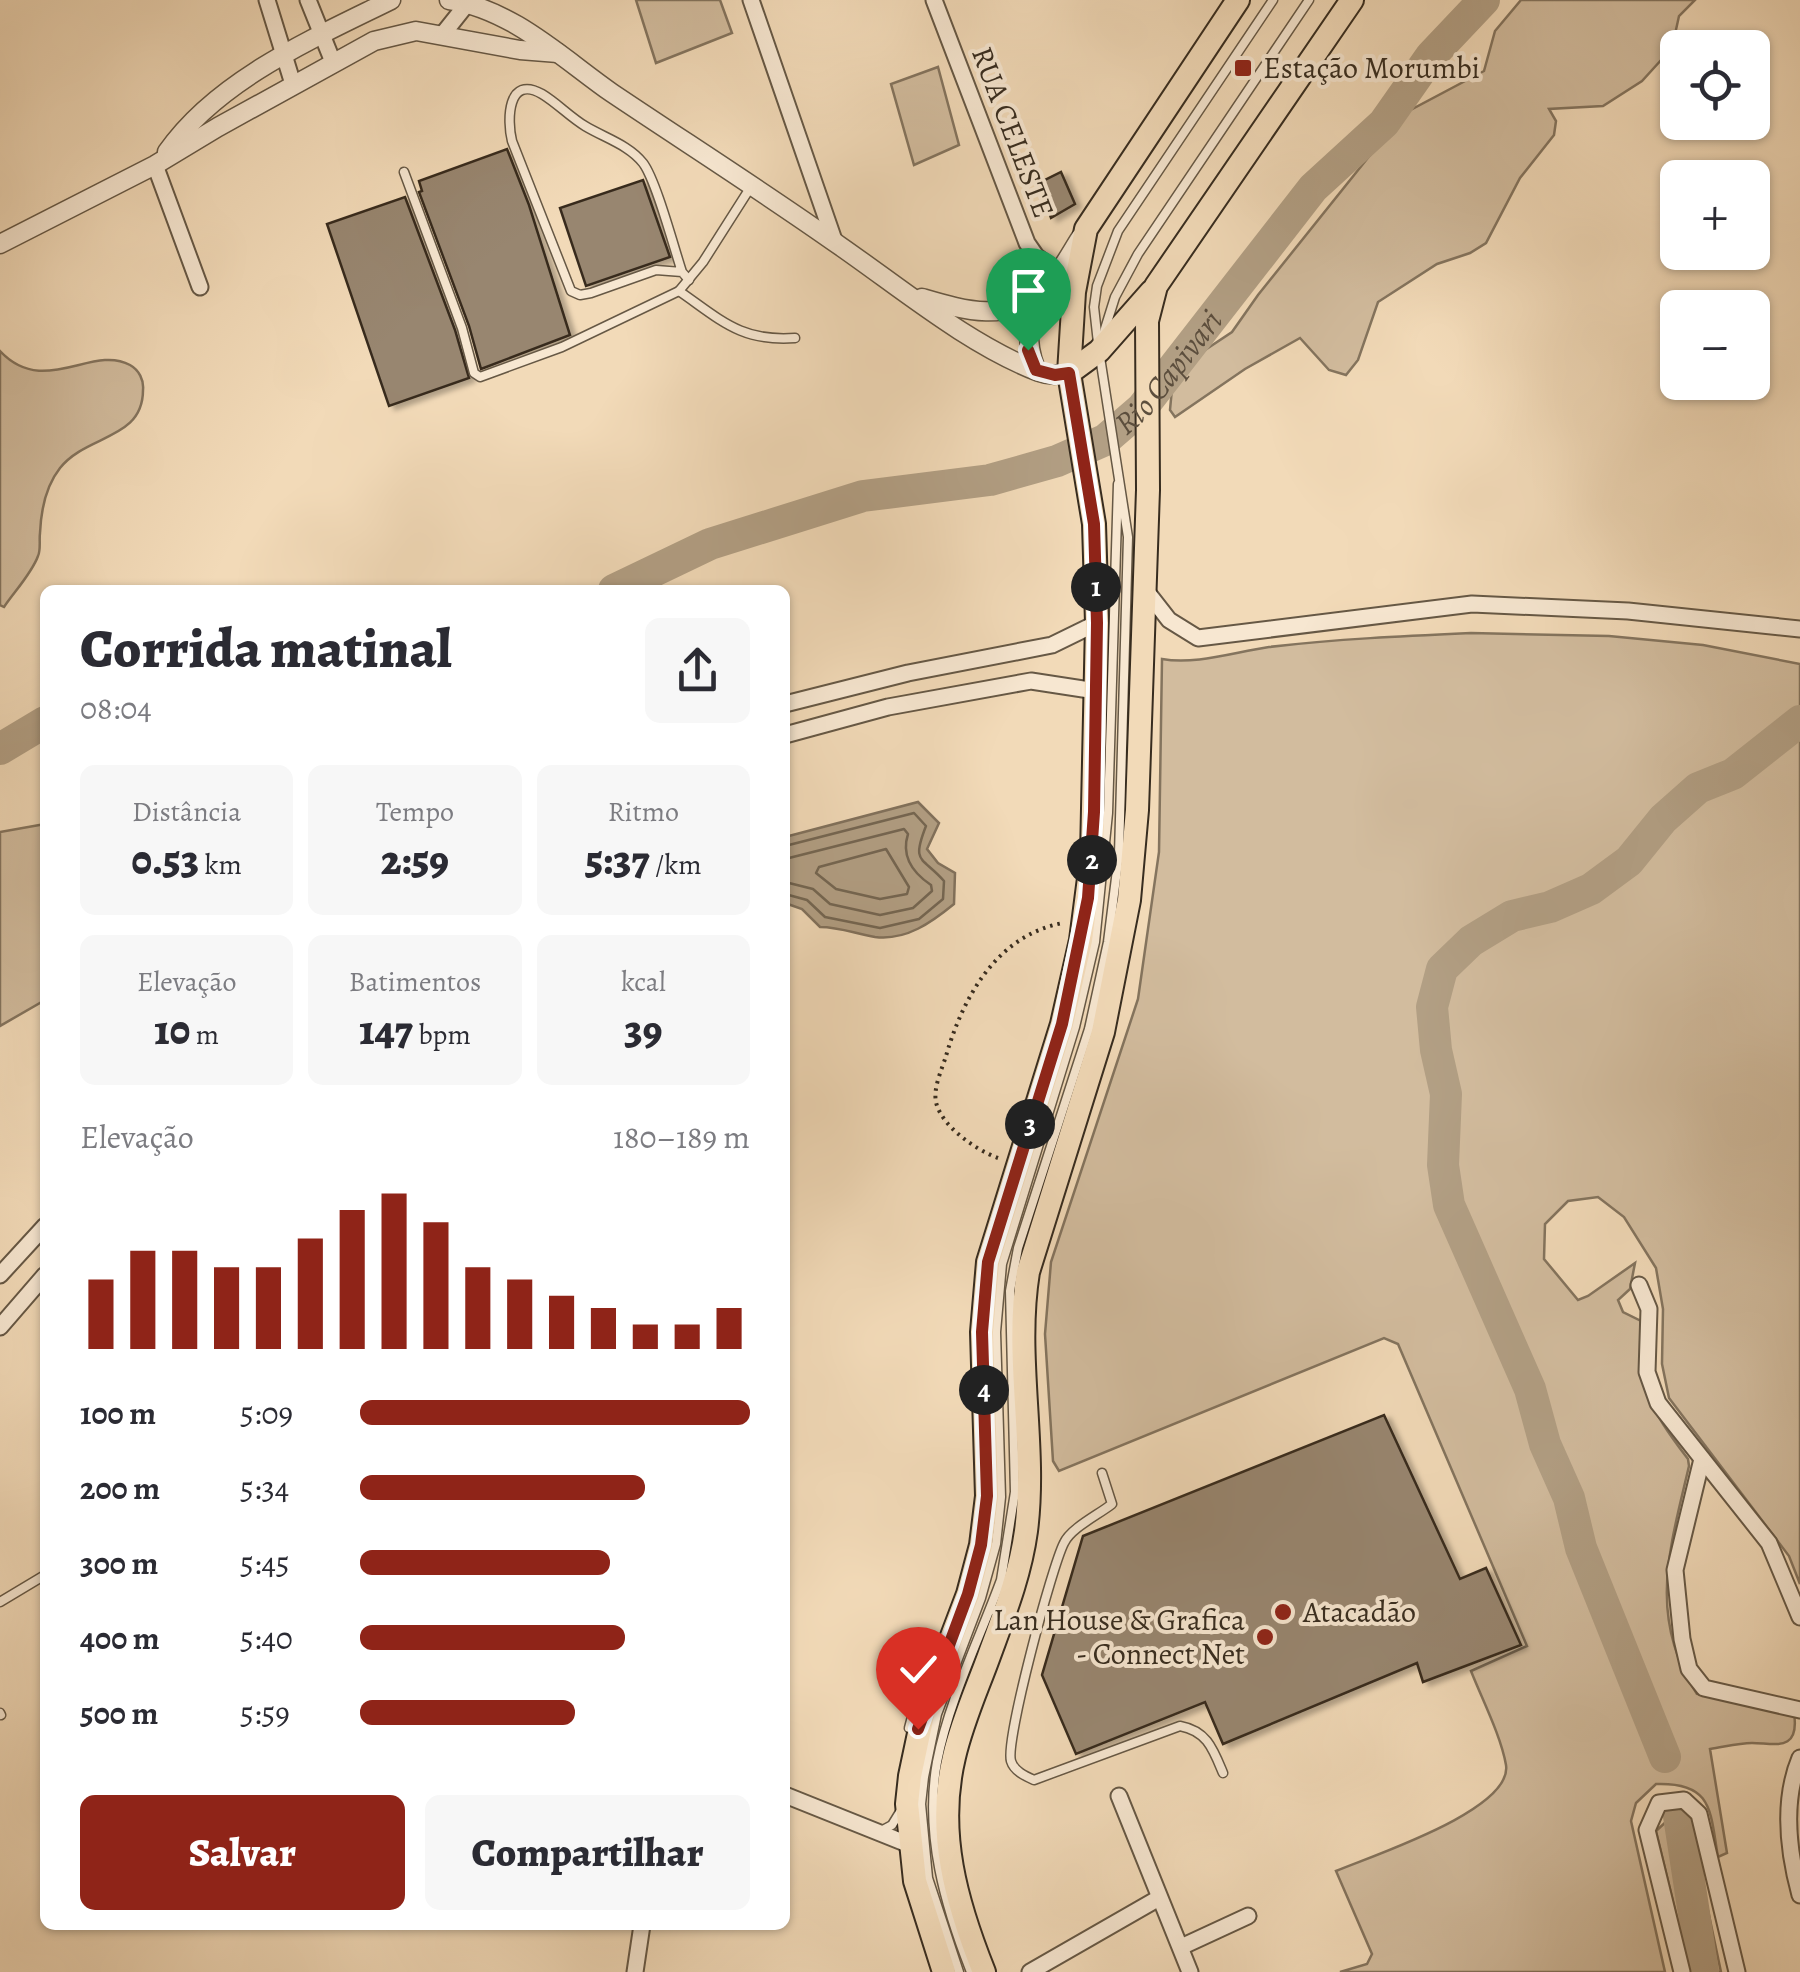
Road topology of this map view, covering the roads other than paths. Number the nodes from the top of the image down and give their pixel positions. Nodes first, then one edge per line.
1 (267, 0) edge
2 (308, 0) edge
3 (390, 0) edge
4 (448, 0) edge
5 (751, 0) edge
6 (934, 0) edge
7 (1238, 0) edge
8 (1274, 0) edge
9 (1309, 0) edge
10 (1334, 0) edge
11 (1352, 0) edge
12 (470, 2) edge
13 (1334, 26) junction
14 (322, 34) junction
15 (443, 34) junction
16 (284, 53) junction
17 (558, 53) junction
18 (333, 62) junction
19 (293, 84) junction
20 (159, 164) junction
21 (404, 172) dead end
22 (752, 185) junction
23 (1086, 229) junction
24 (835, 242) junction
25 (0, 244) edge
26 (682, 272) junction
27 (1058, 272) junction
28 (688, 280) junction
29 (1156, 286) junction
30 (200, 287) dead end
31 (1044, 290) junction
32 (679, 291) junction
33 (907, 293) junction
34 (795, 338) dead end
35 (1100, 351) junction
36 (1036, 370) junction
37 (1069, 373) junction
38 (1118, 464) junction
39 (1144, 588) junction
40 (1097, 623) junction
41 (1800, 629) edge
42 (1096, 691) junction
43 (790, 703) edge
44 (790, 734) edge
45 (40, 1231) edge
46 (0, 1275) edge
47 (40, 1281) edge
48 (1639, 1285) dead end
49 (0, 1327) edge
50 (1702, 1460) junction
51 (1102, 1473) dead end
52 (987, 1496) junction
53 (40, 1577) edge
54 (0, 1602) edge
55 (1800, 1617) edge
56 (1800, 1710) edge
57 (1800, 1758) edge
58 (1223, 1773) dead end
59 (1119, 1796) dead end
60 (790, 1798) edge
61 (878, 1832) junction
62 (910, 1844) junction
63 (1800, 1894) edge
64 (1159, 1898) junction
65 (1248, 1916) dead end
66 (641, 1930) edge
67 (1180, 1947) junction
68 (635, 1972) edge
69 (944, 1972) edge
70 (958, 1972) edge
71 (971, 1972) edge
72 (984, 1972) edge
73 (1030, 1972) edge
74 (1190, 1972) edge
75 (1682, 1972) edge
76 (1736, 1972) edge

1 - 16 street
2 - 14 street
3 - 14 street
4 - 12 street
5 - 24 street
6 - 27 street, RUA CELESTE
7 - 23 main road
8 - 35 lane
9 - 35 lane
10 - 13 main road
11 - 13 main road
12 - 15 street
12 - 17 street
13 - 29 main road
14 - 16 street
14 - 18 street
15 - 17 street
15 - 18 street
16 - 19 street
16 - 20 street
17 - 22 street
18 - 19 street
19 - 20 street
20 - 25 street
20 - 30 street
21 - 32 lane
22 - 24 street
22 - 28 lane
23 - 27 street
23 - 37 main road
24 - 33 street
26 - 26 lane
26 - 28 lane
27 - 31 street
28 - 32 lane
29 - 35 main road
29 - 39 main road
31 - 33 street
31 - 36 street
32 - 34 lane
33 - 36 street
35 - 37 main road
35 - 38 lane
36 - 37 street
37 - 40 main road
38 - 70 lane
38 - 71 lane
39 - 41 street
39 - 72 main road
40 - 42 main road
40 - 43 street
42 - 44 street
42 - 52 main road
45 - 46 street
47 - 49 street
48 - 50 street
50 - 55 street
50 - 56 street
51 - 58 lane
52 - 61 lane
52 - 62 main road
53 - 54 lane
57 - 63 street
59 - 64 street
60 - 61 street
61 - 62 street
62 - 69 main road
64 - 67 street
64 - 73 street
65 - 67 street
66 - 68 street
67 - 74 street
75 - 76 street

